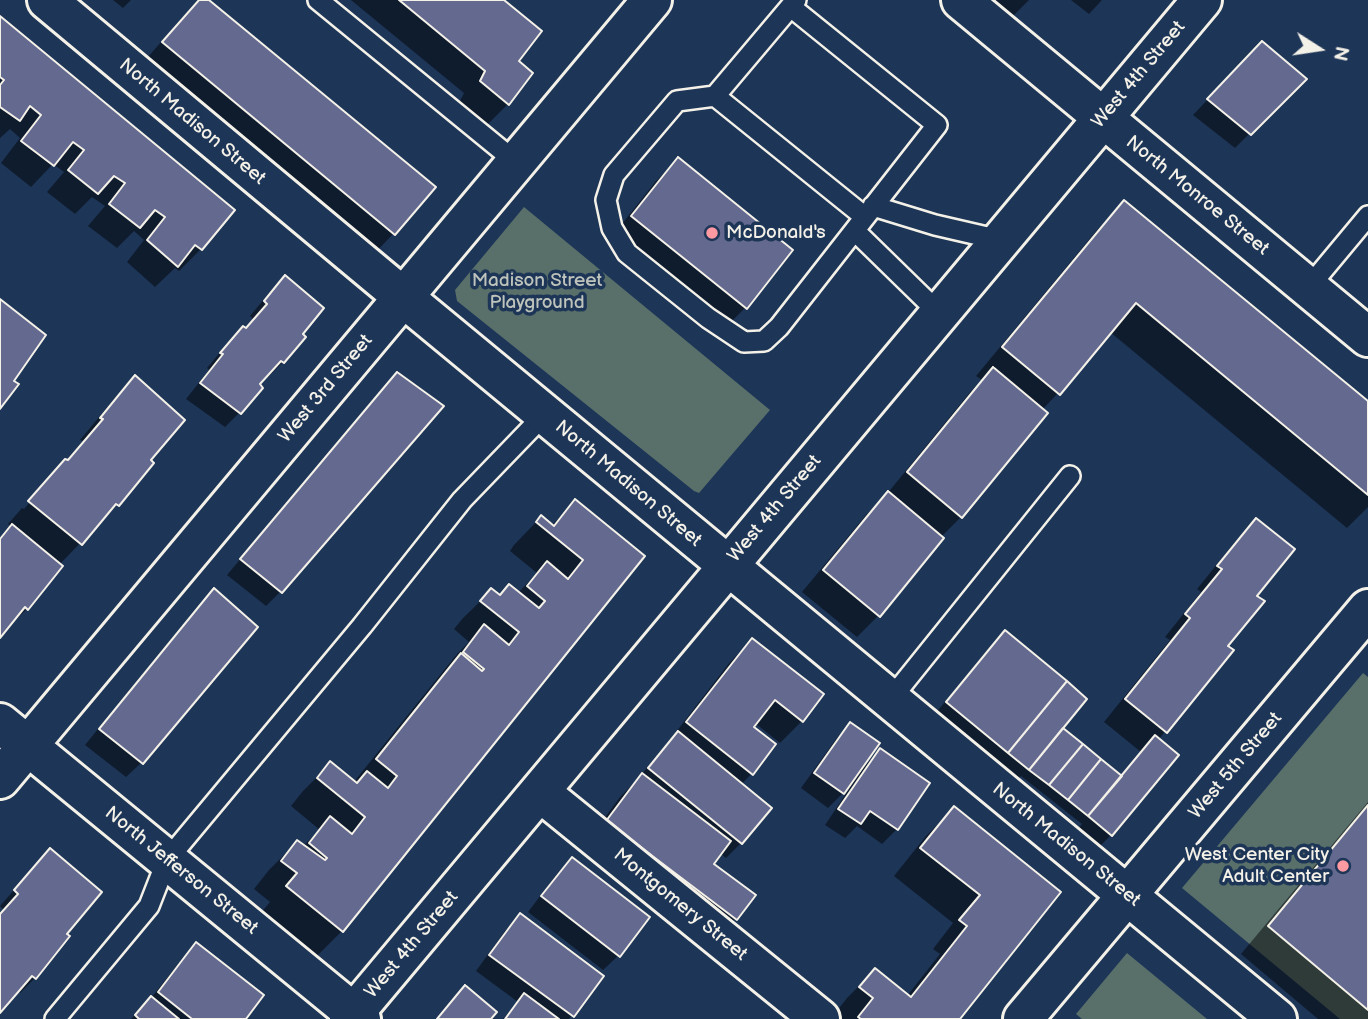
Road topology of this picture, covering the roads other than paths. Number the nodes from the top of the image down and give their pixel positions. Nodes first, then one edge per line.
1 (47, 0) edge
2 (318, 0) edge
3 (652, 0) edge
4 (961, 0) edge
5 (1202, 0) edge
6 (794, 3) edge
7 (715, 96) junction
8 (1102, 118) junction
9 (516, 162) junction
10 (1368, 216) edge
11 (864, 218) junction
12 (1000, 240) junction
13 (1308, 288) junction
14 (403, 297) junction
15 (939, 313) junction
16 (1368, 337) edge
17 (544, 415) junction
18 (1070, 476) dead end
19 (727, 566) junction
20 (1368, 609) edge
21 (890, 700) junction
22 (14, 734) edge
23 (0, 779) edge
24 (540, 792) junction
25 (167, 860) junction
26 (1128, 895) junction
27 (355, 1017) edge
28 (55, 1019) edge
29 (820, 1019) edge
30 (1023, 1019) edge
31 (1277, 1019) edge

1 - 14 street, North Madison Street
2 - 9 lane
3 - 9 street, West 3rd Street
4 - 8 street, North Monroe Street
5 - 8 street, West 4th Street
6 - 7 lane
6 - 11 lane
7 - 11 lane
7 - 11 lane
8 - 12 street, West 4th Street
8 - 13 street, North Monroe Street
9 - 14 street, West 3rd Street
10 - 13 lane
11 - 12 lane
11 - 15 lane
12 - 15 street, West 4th Street
13 - 16 street, North Monroe Street
14 - 17 street, North Madison Street
14 - 22 street, West 3rd Street
15 - 19 street, West 4th Street
17 - 19 street, North Madison Street
17 - 25 lane
18 - 21 lane
19 - 21 street, North Madison Street
19 - 24 street, West 4th Street
20 - 26 street, West 5th Street
21 - 26 street, North Madison Street
22 - 23 street, West 3rd Street
22 - 25 street, North Jefferson Street
24 - 27 street, West 4th Street
24 - 29 street, Montgomery Street
25 - 27 street, North Jefferson Street
25 - 28 lane
26 - 30 street, West 5th Street
26 - 31 street, North Madison Street

